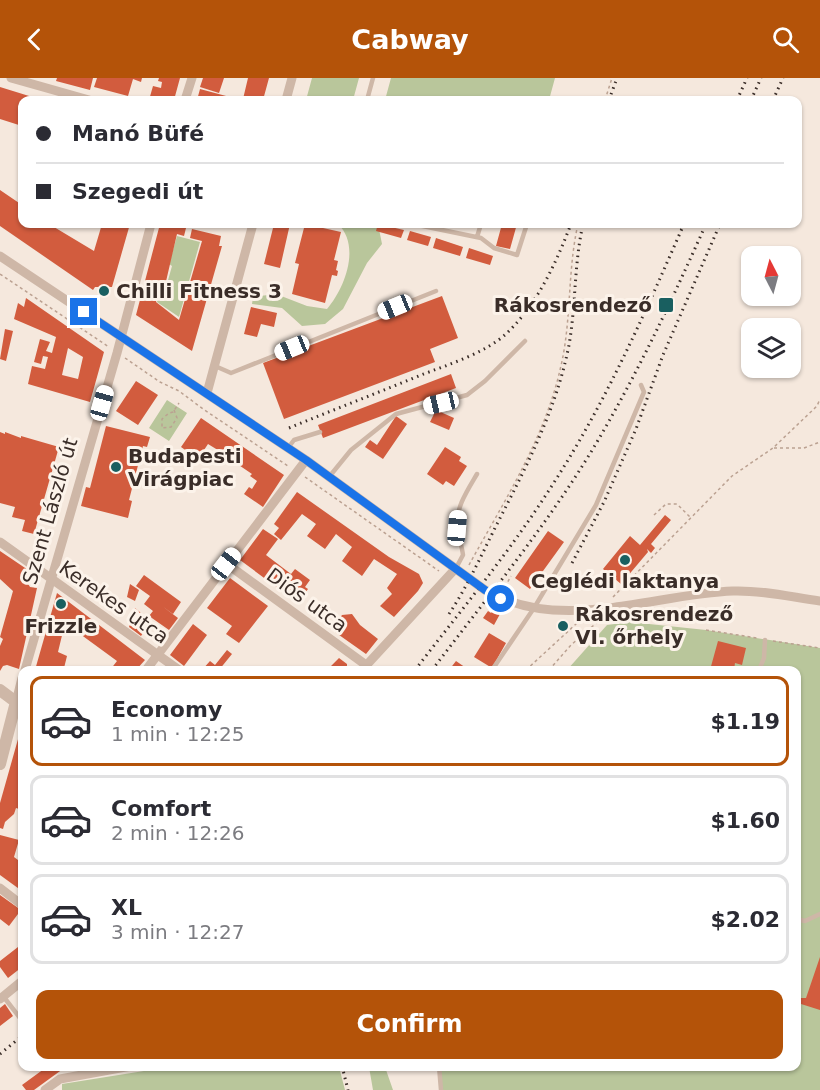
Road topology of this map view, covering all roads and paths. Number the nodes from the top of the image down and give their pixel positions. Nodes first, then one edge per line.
1 (12, 78) edge
2 (192, 78) edge
3 (292, 78) edge
4 (373, 78) edge
5 (612, 78) edge
6 (75, 96) edge
7 (186, 96) edge
8 (287, 96) edge
9 (369, 96) edge
10 (606, 96) edge
11 (151, 228) edge
12 (252, 228) edge
13 (438, 228) edge
14 (480, 228) edge
15 (526, 228) edge
16 (577, 228) edge
17 (477, 237) junction
18 (0, 256) edge
19 (0, 274) edge
20 (436, 291) dead end
21 (661, 303) dead end
22 (671, 308) dead end
23 (121, 338) junction
24 (525, 341) dead end
25 (117, 353) junction
26 (215, 366) junction
27 (641, 385) dead end
28 (207, 393) junction
29 (820, 399) edge
30 (179, 403) dead end
31 (174, 410) junction
32 (320, 432) dead end
33 (820, 442) edge
34 (288, 448) junction
35 (773, 448) junction
36 (306, 460) junction
37 (297, 472) junction
38 (477, 474) dead end
39 (329, 477) junction
40 (654, 515) dead end
41 (692, 518) junction
42 (0, 542) edge
43 (226, 564) junction
44 (460, 571) junction
45 (511, 576) dead end
46 (448, 577) junction
47 (51, 579) junction
48 (498, 598) junction
49 (820, 601) edge
50 (615, 607) junction
51 (534, 608) junction
52 (600, 609) junction
53 (580, 610) junction
54 (765, 640) dead end
55 (158, 654) junction
56 (26, 666) edge
57 (149, 666) edge
58 (174, 666) edge
59 (361, 666) edge
60 (366, 666) edge
61 (495, 666) edge
62 (530, 666) edge
63 (553, 666) edge
64 (761, 666) edge
65 (0, 690) edge
66 (18, 703) edge
67 (18, 707) edge
68 (0, 764) edge
69 (0, 888) edge
70 (18, 902) edge
71 (820, 914) edge
72 (801, 920) edge
73 (18, 984) edge
74 (2, 998) edge
75 (18, 1016) edge
76 (104, 1071) edge
77 (439, 1071) edge
78 (45, 1090) edge
79 (441, 1090) edge

1 - 6 street
2 - 7 street
3 - 8 street
4 - 9 lane
5 - 10 path
11 - 23 street, Szent László út
12 - 26 street
13 - 17 lane
14 - 17 lane
15 - 17 lane
16 - 44 path
18 - 23 street
19 - 25 path
20 - 26 lane
21 - 22 path
23 - 25 street, Szent László út
23 - 28 street
24 - 39 lane
25 - 37 path
25 - 47 street, Szent László út
26 - 28 street
27 - 51 lane
28 - 34 street
29 - 35 path
30 - 31 path
31 - 31 path
32 - 34 lane
33 - 35 path
34 - 36 street
35 - 41 path
36 - 37 street
36 - 39 street
37 - 43 street
37 - 46 path
38 - 44 lane
39 - 44 street
40 - 41 path
41 - 52 path
42 - 47 street, Kerekes utca
43 - 55 street
43 - 59 street, Diós utca
44 - 46 street
44 - 48 street
45 - 48 path
46 - 60 street
47 - 55 street, Kerekes utca
47 - 56 street, Szent László út
48 - 51 street
49 - 50 street
50 - 52 street
50 - 63 path
51 - 53 street
51 - 61 lane
52 - 53 street
53 - 62 path
54 - 64 lane
55 - 57 street
55 - 58 street, Kerekes utca
65 - 66 street
67 - 68 street
69 - 70 street
71 - 72 lane
73 - 74 street
74 - 75 lane
76 - 78 street
77 - 79 lane

